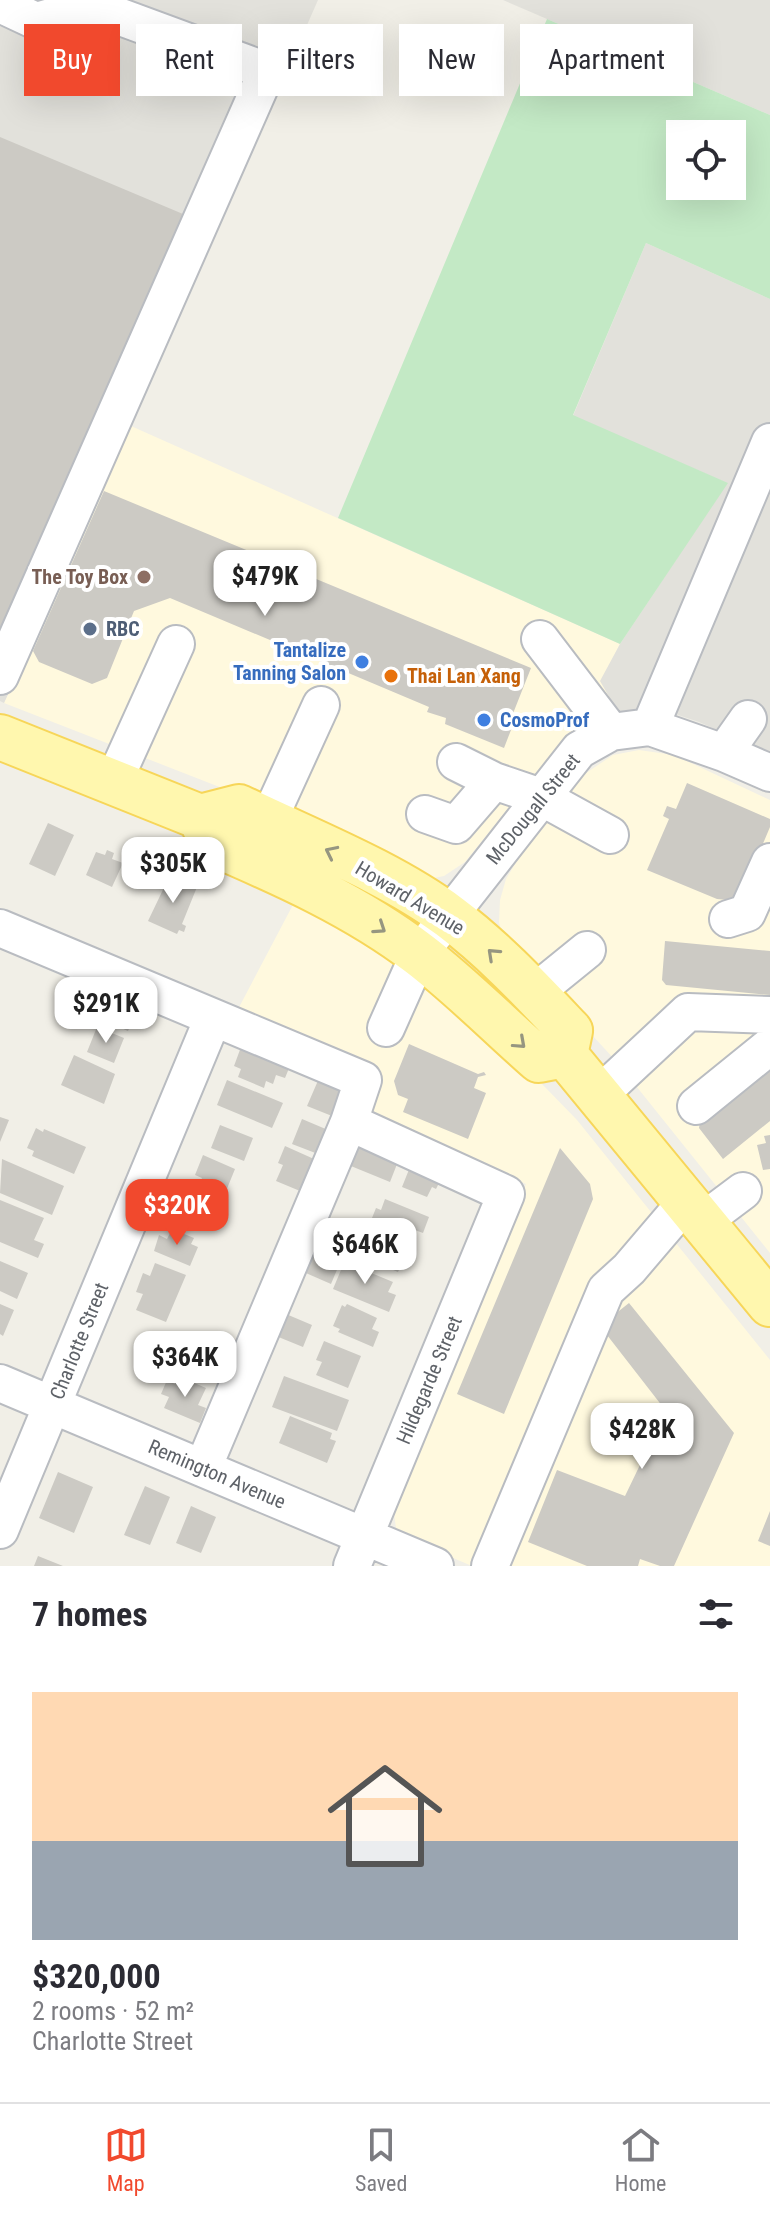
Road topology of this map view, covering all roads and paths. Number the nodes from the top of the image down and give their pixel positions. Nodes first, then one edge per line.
1 (0, 4) edge
2 (770, 442) edge
3 (540, 639) dead end
4 (176, 644) dead end
5 (0, 676) edge
6 (321, 705) dead end
7 (748, 719) dead end
8 (650, 727) junction
9 (611, 732) junction
10 (0, 737) edge
11 (724, 753) junction
12 (456, 762) dead end
13 (770, 773) edge
14 (494, 781) junction
15 (113, 783) junction
16 (541, 797) junction
17 (425, 814) dead end
18 (200, 817) junction
19 (268, 821) junction
20 (610, 835) dead end
21 (770, 862) edge
22 (449, 916) junction
23 (728, 919) dead end
24 (0, 928) edge
25 (587, 950) dead end
26 (419, 954) junction
27 (534, 993) junction
28 (770, 1015) edge
29 (213, 1018) junction
30 (386, 1028) dead end
31 (770, 1046) edge
32 (565, 1055) junction
33 (599, 1095) junction
34 (696, 1106) dead end
35 (349, 1122) junction
36 (743, 1191) dead end
37 (695, 1211) junction
38 (770, 1304) edge
39 (0, 1383) edge
40 (52, 1405) junction
41 (203, 1468) junction
42 (0, 1530) edge
43 (358, 1551) edge
44 (435, 1566) edge
45 (490, 1566) edge

1 - 5 street
2 - 8 street
3 - 9 street
4 - 15 street
6 - 19 street
7 - 11 street
8 - 9 street, McDougall Street
8 - 11 street, McDougall Street
9 - 16 street, McDougall Street
10 - 15 main road
11 - 13 street, McDougall Street
12 - 14 street
14 - 16 street
14 - 17 street
15 - 18 main road
16 - 20 street
16 - 22 street, McDougall Street
18 - 19 main road, Howard Avenue
18 -> 26 main road, Howard Avenue
22 -> 19 main road, Howard Avenue
21 - 23 street
22 - 26 street, McDougall Street
27 -> 22 main road, Howard Avenue
24 - 29 street
25 - 27 street
26 - 30 street, McDougall Street
26 -> 32 main road, Howard Avenue
27 - 32 main road, Howard Avenue
28 - 33 street
29 - 35 street
29 - 40 street, Charlotte Street
31 - 34 street
32 - 33 main road
33 - 37 main road
35 - 41 street
35 - 43 street, Hildegarde Street
36 - 37 street
37 - 38 main road
37 - 45 street
39 - 40 street, Remington Avenue
40 - 41 street, Remington Avenue
40 - 42 street, Charlotte Street
41 - 43 street, Remington Avenue
43 - 44 street, Remington Avenue

